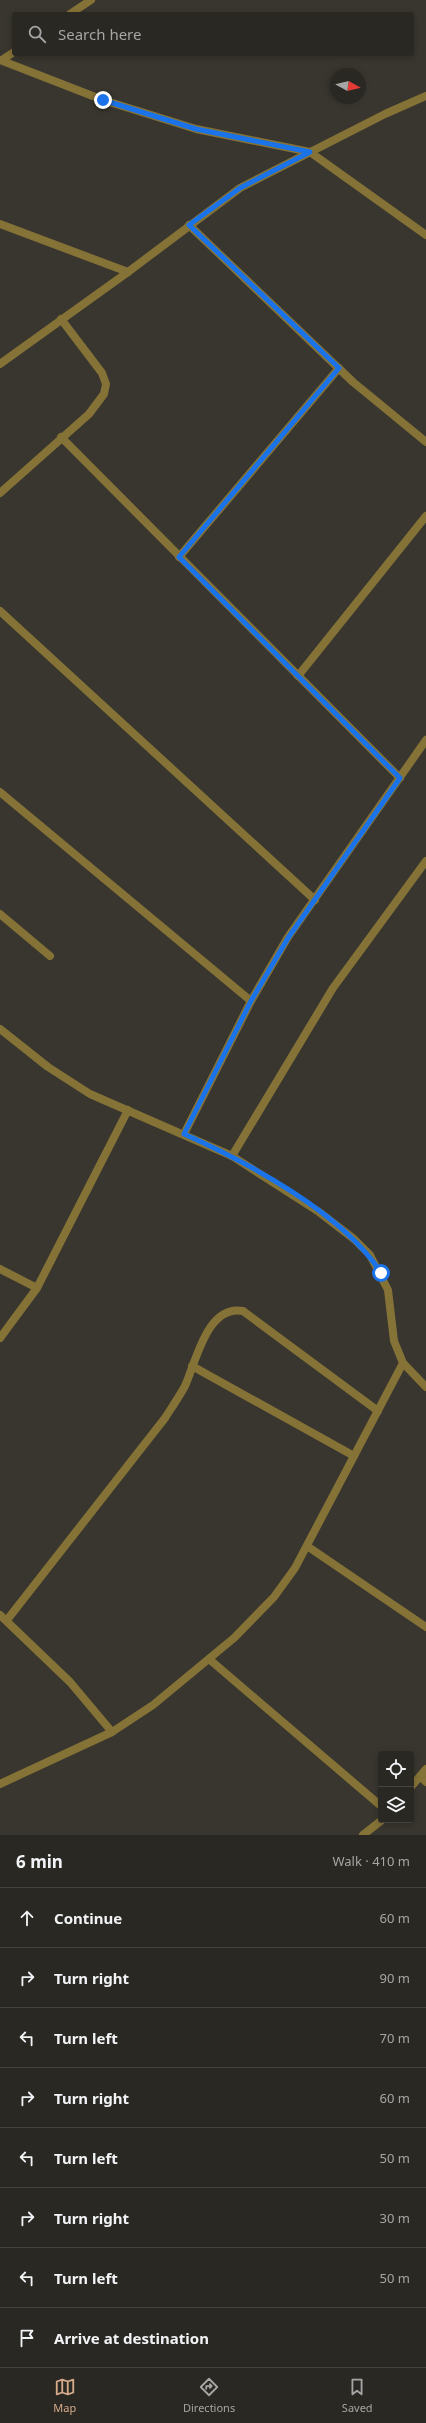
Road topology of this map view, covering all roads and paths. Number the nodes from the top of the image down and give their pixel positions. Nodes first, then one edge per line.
1 (91, 0) edge
2 (73, 12) edge
3 (12, 53) edge
4 (1, 60) edge
5 (426, 96) edge
6 (310, 152) junction
7 (0, 224) edge
8 (189, 225) junction
9 (426, 235) edge
10 (128, 272) junction
11 (61, 319) junction
12 (0, 364) edge
13 (339, 368) junction
14 (61, 437) junction
15 (426, 442) edge
16 (0, 493) edge
17 (426, 516) edge
18 (179, 557) junction
19 (0, 611) edge
20 (298, 676) junction
21 (426, 740) edge
22 (400, 778) junction
23 (0, 792) edge
24 (426, 861) edge
25 (315, 900) junction
26 (0, 914) edge
27 (50, 956) dead end
28 (251, 1001) junction
29 (0, 1029) edge
30 (128, 1110) junction
31 (184, 1134) junction
32 (232, 1156) junction
33 (0, 1269) edge
34 (37, 1288) junction
35 (0, 1338) edge
36 (403, 1363) junction
37 (192, 1366) junction
38 (426, 1387) edge
39 (378, 1411) junction
40 (354, 1456) junction
41 (307, 1546) junction
42 (3, 1617) edge
43 (426, 1627) edge
44 (209, 1659) junction
45 (112, 1732) junction
46 (426, 1769) edge
47 (423, 1779) edge
48 (0, 1784) edge
49 (414, 1785) edge
50 (378, 1803) edge
51 (378, 1823) edge
52 (363, 1835) edge

1 - 2 street
3 - 4 street
4 - 6 street
5 - 6 street
6 - 8 street
6 - 9 street
7 - 10 street
8 - 10 street
8 - 13 street
10 - 11 street
11 - 12 street
11 - 14 street
13 - 15 street
13 - 18 street
14 - 16 street
14 - 18 street
17 - 20 street
18 - 20 street
19 - 25 street
20 - 22 street
21 - 22 street
22 - 25 street
23 - 28 street
24 - 32 street
25 - 28 street
26 - 27 street
28 - 31 street
29 - 30 street
30 - 31 street
30 - 34 street
31 - 32 street
32 - 36 street
33 - 34 street
34 - 35 street
36 - 38 street
36 - 39 street
37 - 39 street
37 - 40 street
37 - 42 street
39 - 40 street
40 - 41 street
41 - 43 street
41 - 44 street
42 - 45 street
44 - 45 street
44 - 50 street
45 - 48 street
46 - 47 street
47 - 49 street
51 - 52 street

